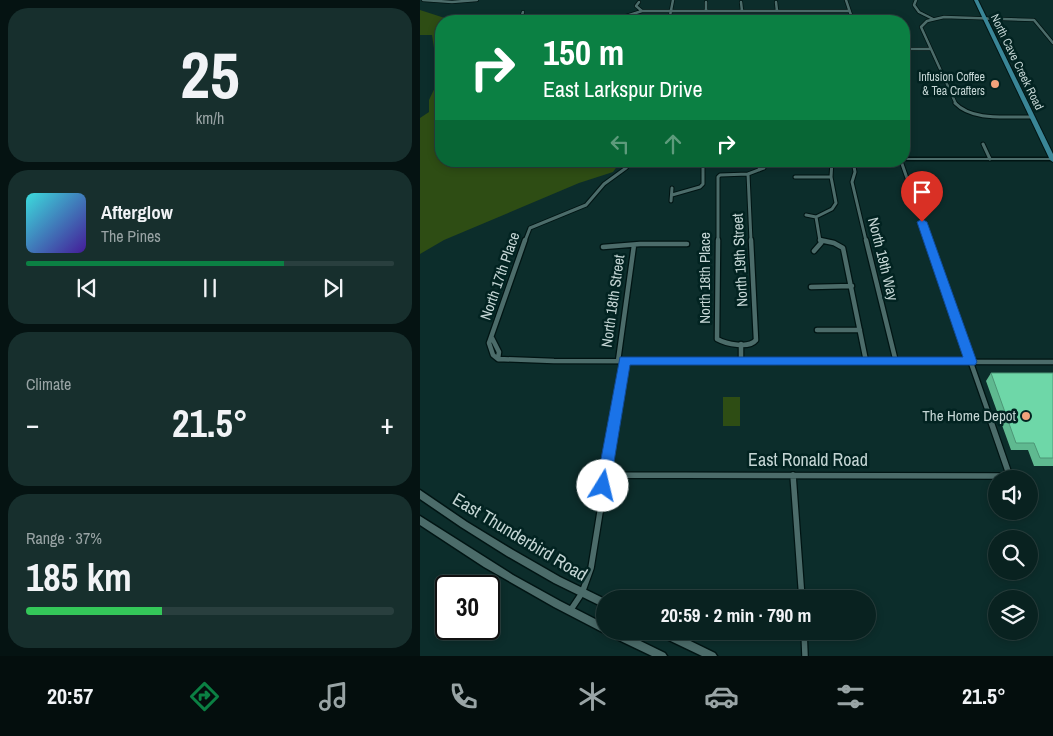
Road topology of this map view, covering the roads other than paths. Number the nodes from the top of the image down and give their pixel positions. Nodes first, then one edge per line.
1 (423, 0) edge
2 (673, 0) edge
3 (846, 0) edge
4 (915, 0) edge
5 (976, 0) edge
6 (476, 1) edge
7 (639, 2) dead end
8 (706, 2) dead end
9 (741, 2) dead end
10 (776, 2) dead end
11 (642, 11) junction
12 (670, 11) junction
13 (706, 11) junction
14 (742, 11) junction
15 (777, 11) junction
16 (813, 11) junction
17 (849, 11) junction
18 (523, 12) dead end
19 (522, 15) edge
20 (629, 15) edge
21 (670, 15) edge
22 (814, 15) edge
23 (851, 15) edge
24 (984, 18) junction
25 (933, 19) junction
26 (1053, 42) edge
27 (910, 49) edge
28 (930, 49) junction
29 (1032, 117) junction
30 (983, 144) dead end
31 (910, 159) edge
32 (990, 159) junction
33 (1053, 159) edge
34 (627, 167) edge
35 (703, 167) edge
36 (764, 167) edge
37 (831, 167) edge
38 (854, 167) edge
39 (902, 167) edge
40 (748, 174) junction
41 (795, 177) dead end
42 (830, 177) junction
43 (672, 188) dead end
44 (672, 195) junction
45 (671, 201) dead end
46 (806, 215) dead end
47 (816, 217) junction
48 (821, 243) junction
49 (688, 244) dead end
50 (634, 245) junction
51 (603, 247) dead end
52 (814, 251) dead end
53 (852, 286) junction
54 (811, 287) dead end
55 (817, 330) dead end
56 (860, 330) junction
57 (741, 344) junction
58 (621, 361) junction
59 (741, 361) junction
60 (866, 361) junction
61 (896, 362) junction
62 (971, 362) junction
63 (1053, 362) edge
64 (605, 475) junction
65 (793, 475) junction
66 (420, 494) edge
67 (420, 520) edge
68 (801, 590) edge
69 (582, 593) junction
70 (596, 600) edge
71 (569, 612) junction
72 (596, 625) edge
73 (629, 640) edge
74 (678, 640) edge
75 (804, 640) edge
76 (662, 656) edge
77 (712, 656) edge
78 (805, 656) edge

1 - 6 street
2 - 12 street
3 - 17 street
4 - 25 street
5 - 24 main road, North Cave Creek Road
7 - 11 street
8 - 13 street
9 - 14 street
10 - 15 street
11 - 12 street
11 - 20 street
12 - 13 street
12 - 21 street
13 - 14 street
14 - 15 street
15 - 16 street
16 - 17 street
16 - 22 street
17 - 23 street
18 - 19 street
24 - 25 street
24 - 26 street
24 - 29 main road, North Cave Creek Road
25 - 28 street
27 - 28 street
28 - 29 street
29 - 33 main road, North Cave Creek Road
30 - 32 street
31 - 32 main road
32 - 33 main road
34 - 58 street, North 17th Place
35 - 44 street
36 - 40 street
37 - 42 street
38 - 61 street, North 19th Way
39 - 62 street
40 - 57 street, North 19th Street
40 - 57 street, North 18th Place
41 - 42 street
42 - 47 street
43 - 44 street
44 - 45 street
46 - 47 street
47 - 48 street
48 - 52 street
48 - 53 street
49 - 50 street
50 - 51 street
50 - 58 street, North 18th Street
53 - 54 street
53 - 56 street
55 - 56 street
56 - 60 street
57 - 59 street
58 - 59 street
58 - 64 street, North 18th Street
59 - 60 street
60 - 61 street
61 - 62 street
62 - 63 street
62 - 65 street, East Ronald Road
64 - 65 street, East Ronald Road
64 - 69 street, North 18th Street
65 - 68 street
66 - 69 main road, East Thunderbird Road
67 - 71 main road
69 - 70 main road, East Thunderbird Road
69 - 71 street, North 18th Street
71 - 72 main road
73 - 76 main road
74 - 77 main road
75 - 78 street

